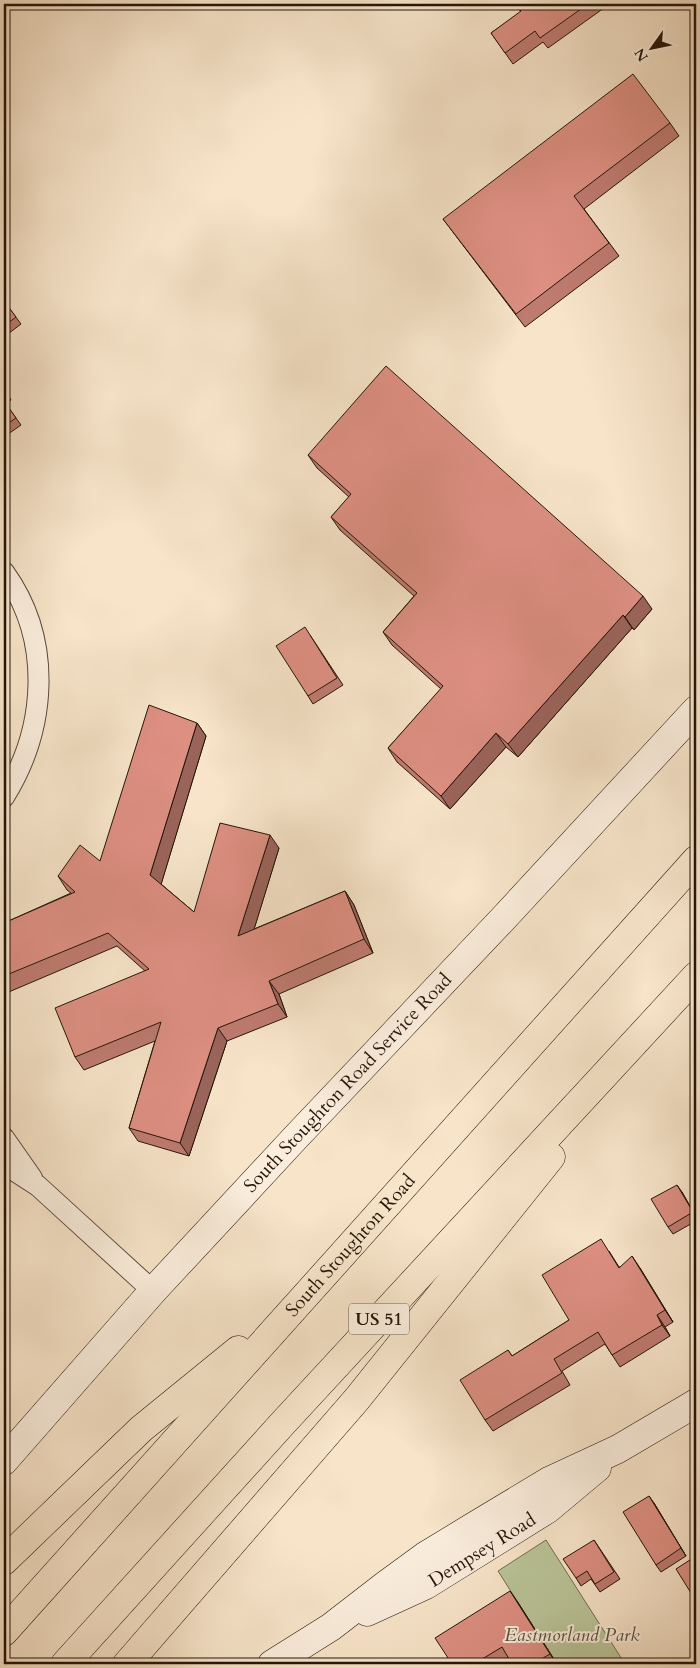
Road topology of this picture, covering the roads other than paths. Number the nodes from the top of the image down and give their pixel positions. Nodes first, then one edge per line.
1 (4, 572) edge
2 (696, 710) edge
3 (4, 797) edge
4 (696, 860) edge
5 (696, 976) edge
6 (4, 1138) edge
7 (4, 1164) edge
8 (38, 1186) junction
9 (153, 1292) junction
10 (302, 1299) junction
11 (696, 1403) edge
12 (4, 1460) edge
13 (4, 1561) edge
14 (4, 1632) edge
15 (65, 1664) edge
16 (127, 1664) edge
17 (272, 1664) edge

1 - 3 street
2 - 9 street, South Stoughton Road Service Road
4 - 10 main road, South Stoughton Road
5 - 15 main road, US 51
5 - 16 main road
6 - 8 street
7 - 8 street
8 - 9 street
9 - 12 street, South Stoughton Road Service Road
10 - 13 main road
10 - 14 main road, South Stoughton Road
11 - 17 street, Dempsey Road

